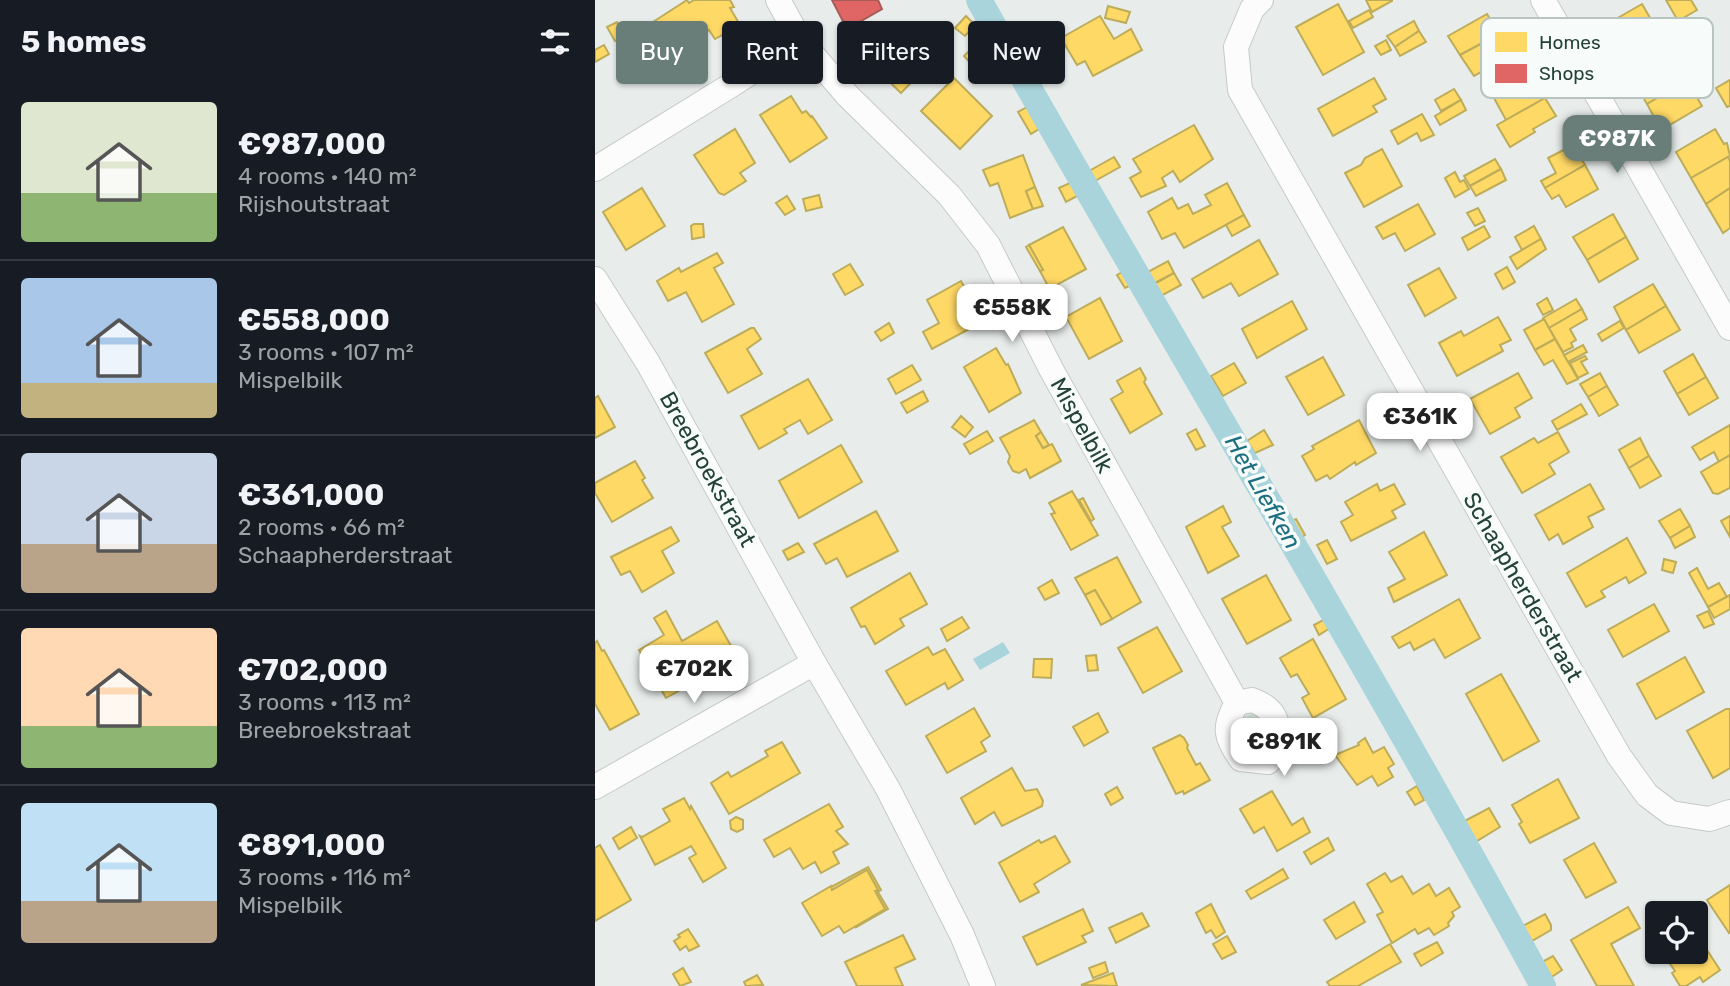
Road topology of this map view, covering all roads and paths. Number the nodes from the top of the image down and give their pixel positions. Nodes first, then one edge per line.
1 (778, 0) edge
2 (1261, 0) edge
3 (1543, 0) edge
4 (1553, 18) edge
5 (790, 21) edge
6 (823, 67) edge
7 (733, 84) edge
8 (1599, 98) edge
9 (595, 169) edge
10 (595, 279) edge
11 (1730, 328) edge
12 (814, 663) junction
13 (1237, 703) dead end
14 (595, 786) edge
15 (1730, 812) edge
16 (983, 986) edge

1 - 5 street, Mispelbilk
2 - 15 street, Schaapherderstraat
3 - 4 street
6 - 13 street, Mispelbilk
7 - 9 street
8 - 11 street
10 - 12 street, Breebroekstraat
12 - 14 street
12 - 16 street, Breebroekstraat

